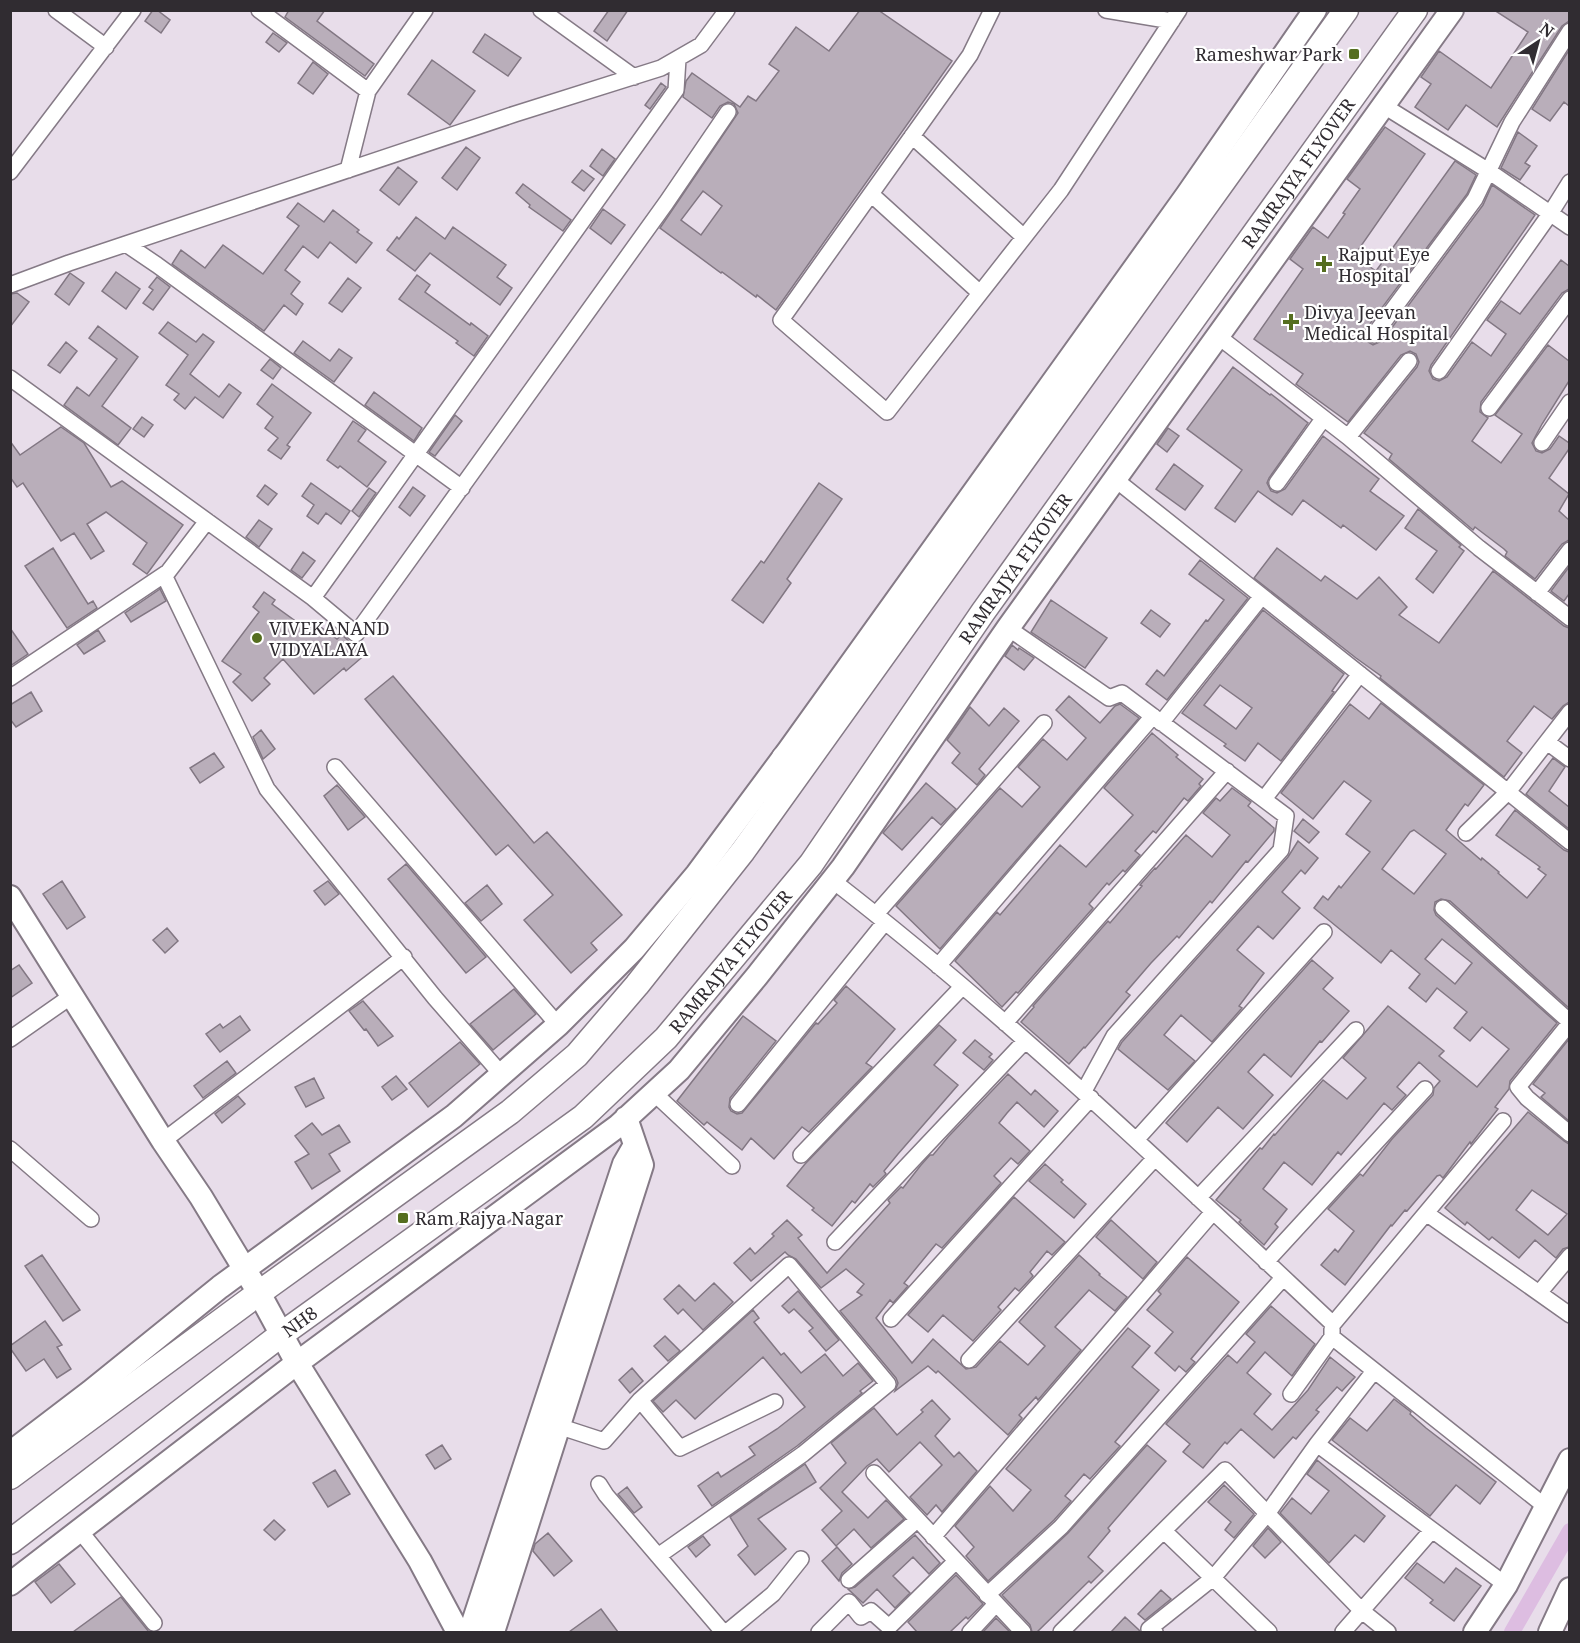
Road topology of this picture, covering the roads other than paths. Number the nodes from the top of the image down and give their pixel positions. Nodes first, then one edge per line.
1 (56, 10) edge
2 (134, 10) edge
3 (259, 10) edge
4 (425, 10) edge
5 (541, 10) edge
6 (727, 10) edge
7 (992, 10) edge
8 (1106, 10) edge
9 (1315, 10) edge
10 (1346, 10) edge
11 (1415, 10) edge
12 (1452, 10) edge
13 (1176, 16) edge
14 (1569, 31) edge
15 (106, 47) junction
16 (678, 58) junction
17 (634, 77) junction
18 (368, 91) junction
19 (1384, 106) junction
20 (728, 112) dead end
21 (912, 136) junction
22 (12, 167) edge
23 (348, 170) junction
24 (1487, 170) junction
25 (1569, 183) edge
26 (871, 194) junction
27 (1550, 214) junction
28 (1569, 227) edge
29 (1024, 237) junction
30 (126, 244) junction
31 (10, 285) edge
32 (980, 294) junction
33 (1569, 299) edge
34 (1374, 335) dead end
35 (1219, 337) junction
36 (1409, 361) dead end
37 (1439, 371) dead end
38 (10, 378) edge
39 (1569, 402) edge
40 (1490, 408) dead end
41 (1323, 419) junction
42 (1348, 437) junction
43 (1542, 443) dead end
44 (416, 453) junction
45 (1116, 480) junction
46 (1277, 483) dead end
47 (462, 488) junction
48 (207, 521) junction
49 (1569, 550) edge
50 (164, 575) junction
51 (1537, 593) junction
52 (1262, 596) junction
53 (313, 598) junction
54 (1569, 618) edge
55 (1008, 628) junction
56 (1360, 674) junction
57 (10, 678) edge
58 (1569, 712) edge
59 (1157, 720) junction
60 (1044, 723) dead end
61 (1547, 742) junction
62 (784, 758) junction
63 (1569, 759) edge
64 (335, 767) dead end
65 (1227, 771) junction
66 (1508, 792) junction
67 (1264, 799) junction
68 (773, 809) junction
69 (1466, 833) dead end
70 (1569, 842) edge
71 (832, 880) junction
72 (10, 897) edge
73 (1443, 908) dead end
74 (881, 918) junction
75 (1324, 932) dead end
76 (404, 957) junction
77 (938, 966) junction
78 (962, 987) junction
79 (73, 995) junction
80 (1005, 1023) junction
81 (1569, 1023) edge
82 (558, 1025) junction
83 (1356, 1030) dead end
84 (10, 1039) edge
85 (1025, 1041) junction
86 (502, 1075) junction
87 (1425, 1089) dead end
88 (657, 1092) junction
89 (1088, 1095) junction
90 (738, 1104) dead end
91 (594, 1107) junction
92 (626, 1118) junction
93 (1503, 1121) dead end
94 (1569, 1134) edge
95 (1136, 1140) junction
96 (163, 1141) junction
97 (635, 1145) junction
98 (11, 1148) edge
99 (801, 1155) dead end
100 (1155, 1158) junction
101 (732, 1166) dead end
102 (1198, 1198) junction
103 (1213, 1212) junction
104 (1426, 1213) junction
105 (91, 1219) dead end
106 (835, 1242) dead end
107 (1569, 1256) edge
108 (1266, 1262) junction
109 (245, 1270) junction
110 (1283, 1278) junction
111 (259, 1293) junction
112 (1539, 1293) junction
113 (1569, 1315) edge
114 (891, 1319) dead end
115 (1332, 1330) junction
116 (282, 1334) junction
117 (969, 1360) dead end
118 (297, 1363) junction
119 (1374, 1371) junction
120 (1291, 1394) dead end
121 (640, 1400) junction
122 (775, 1402) dead end
123 (558, 1426) junction
124 (1317, 1444) junction
125 (10, 1453) edge
126 (1569, 1460) edge
127 (874, 1473) dead end
128 (10, 1477) edge
129 (598, 1484) dead end
130 (1545, 1508) junction
131 (1267, 1514) junction
132 (917, 1520) junction
133 (80, 1530) junction
134 (1432, 1530) junction
135 (1164, 1531) junction
136 (933, 1537) junction
137 (10, 1542) edge
138 (658, 1556) junction
139 (801, 1559) dead end
140 (955, 1562) junction
141 (1213, 1578) junction
142 (849, 1580) dead end
143 (10, 1584) edge
144 (1506, 1585) junction
145 (1569, 1589) edge
146 (991, 1600) junction
147 (1362, 1611) junction
148 (154, 1623) dead end
149 (1150, 1631) edge
150 (458, 1632) edge
151 (470, 1632) edge
152 (493, 1632) edge
153 (725, 1632) edge
154 (819, 1632) edge
155 (970, 1632) edge
156 (1023, 1632) edge
157 (1061, 1632) edge
158 (1269, 1632) edge
159 (1343, 1632) edge
160 (1388, 1632) edge
161 (1475, 1632) edge
162 (1550, 1632) edge

1 - 15 street
2 - 15 street
3 - 18 street
4 - 18 street
5 - 17 street
6 - 16 street
7 - 21 street
8 - 13 street
9 - 62 street
10 - 68 main road
11 - 91 main road, RAMRAJYA FLYOVER
12 - 19 street
13 - 29 street
14 - 24 street
15 - 22 street
16 - 17 street
16 - 44 street
17 - 23 street
18 - 23 street
19 - 24 street
19 - 35 street
20 - 47 street
21 - 26 street
21 - 29 street
23 - 30 street
24 - 27 street
24 - 34 street
25 - 27 street
26 - 32 street
26 - 32 street
27 - 28 street
27 - 37 street
29 - 32 street
30 - 31 street
30 - 44 street
33 - 40 street
35 - 41 street
35 - 45 street
36 - 42 street
38 - 48 street
39 - 43 street
41 - 42 street
41 - 46 street
42 - 51 street
44 - 47 street
44 - 53 street
45 - 52 street
45 - 55 street
47 - 53 street
48 - 50 street
48 - 53 street
49 - 51 street
50 - 57 street
50 - 76 street
51 - 54 street
52 - 56 street
52 - 59 street
55 - 59 street
55 - 71 street
56 - 66 street
56 - 67 street
58 - 61 street
59 - 65 street
59 - 77 street
60 - 74 street
61 - 63 street
61 - 66 street
62 - 68 main road
62 - 82 street
64 - 82 street
65 - 67 street
65 - 80 street
66 - 69 street
66 - 70 street
67 - 89 street
68 - 111 main road
71 - 74 street
71 - 88 street
72 - 79 street
73 - 81 street
74 - 77 street
74 - 90 street
75 - 95 street
76 - 86 street
76 - 96 street
77 - 78 street
78 - 80 street
78 - 99 street
79 - 84 street
79 - 96 street
80 - 85 street
81 - 94 street
82 - 86 street
83 - 102 street
85 - 89 street
85 - 106 street
86 - 109 street
87 - 108 street
88 - 92 street
88 - 101 street
89 - 95 street
89 - 114 street
91 - 92 street
91 - 116 main road, NH8
92 - 97 street
92 - 118 street
93 - 104 street
95 - 100 street
96 - 109 street
97 - 123 street
97 - 151 street
98 - 105 street
100 - 102 street
100 - 117 street
102 - 103 street
103 - 108 street
103 - 136 street
104 - 112 street
104 - 115 street
107 - 112 street
108 - 110 street
109 - 111 street
109 - 125 street
110 - 115 street
110 - 146 street
111 - 116 street
111 - 128 main road
112 - 113 street
115 - 119 street
115 - 120 street
116 - 118 street
116 - 137 main road, NH8
118 - 133 street
118 - 150 street
119 - 124 street
119 - 130 street
121 - 122 street
121 - 123 street
121 - 138 street
123 - 152 street
124 - 131 street
124 - 134 street
126 - 130 street
127 - 132 street
129 - 138 street
130 - 144 street
131 - 135 street
131 - 141 street
131 - 147 street
132 - 136 street
132 - 142 street
133 - 143 street
133 - 148 street
134 - 144 street
134 - 147 street
135 - 141 street
135 - 157 street
136 - 140 street
138 - 153 street
139 - 153 street
140 - 146 street
140 - 154 street
141 - 149 street
141 - 158 street
144 - 161 street
145 - 162 street
146 - 155 street
146 - 156 street
147 - 159 street
147 - 160 street

